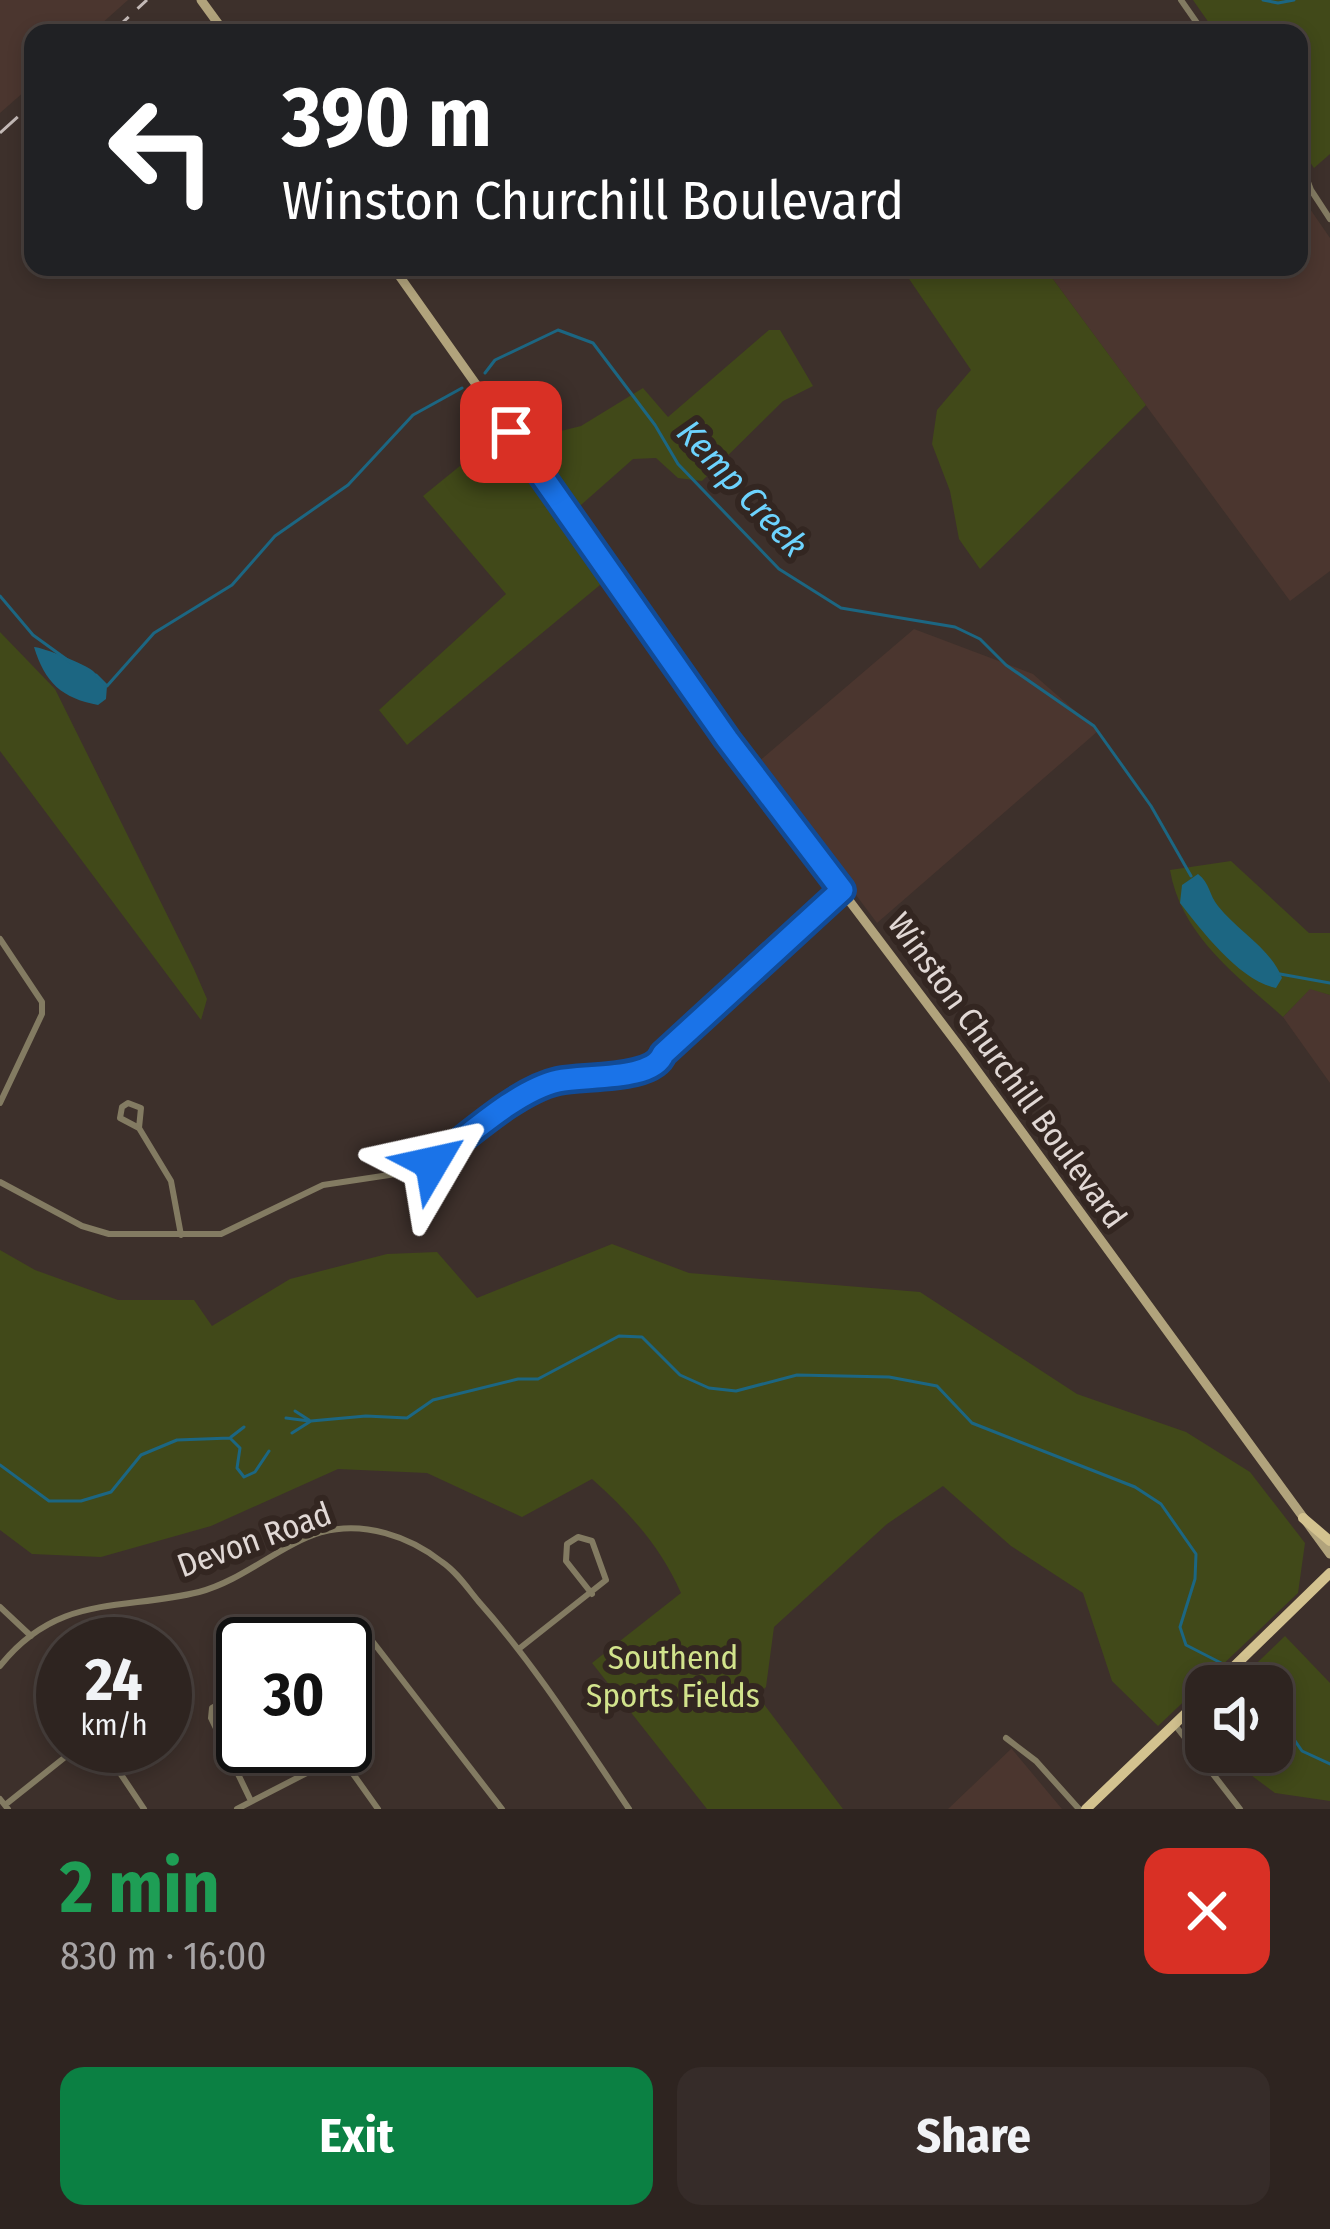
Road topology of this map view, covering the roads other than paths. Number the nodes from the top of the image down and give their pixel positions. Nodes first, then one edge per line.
1 (1308, 180) edge
2 (1330, 219) edge
3 (399, 276) edge
4 (842, 890) junction
5 (0, 939) edge
6 (0, 1103) edge
7 (139, 1128) junction
8 (0, 1182) edge
9 (181, 1235) junction
10 (1303, 1518) junction
11 (1330, 1541) edge
12 (1330, 1554) edge
13 (1330, 1573) edge
14 (592, 1594) junction
15 (0, 1607) edge
16 (31, 1636) junction
17 (372, 1641) edge
18 (520, 1648) junction
19 (1237, 1665) edge
20 (0, 1666) edge
21 (1185, 1715) edge
22 (1175, 1725) junction
23 (1006, 1738) dead end
24 (45, 1773) edge
25 (120, 1773) edge
26 (238, 1773) edge
27 (251, 1801) junction
28 (4, 1804) edge
29 (144, 1809) edge
30 (237, 1809) edge
31 (378, 1809) edge
32 (502, 1809) edge
33 (629, 1809) edge
34 (1083, 1809) edge
35 (1240, 1809) edge

1 - 2 street
3 - 4 main road, Winston Churchill Boulevard
4 - 9 street
4 - 10 main road, Winston Churchill Boulevard
5 - 6 street
7 - 7 street
7 - 9 street
8 - 9 street
10 - 11 main road
10 - 12 main road, Winston Churchill Boulevard
13 - 19 main road
14 - 14 street
14 - 18 street
15 - 16 street
16 - 18 street, Devon Road
16 - 20 street, Devon Road
17 - 32 street
18 - 33 street, Devon Road
21 - 22 main road
22 - 34 main road
22 - 35 street
23 - 34 street
24 - 28 street
25 - 29 street
26 - 27 street
27 - 30 street
27 - 31 street

